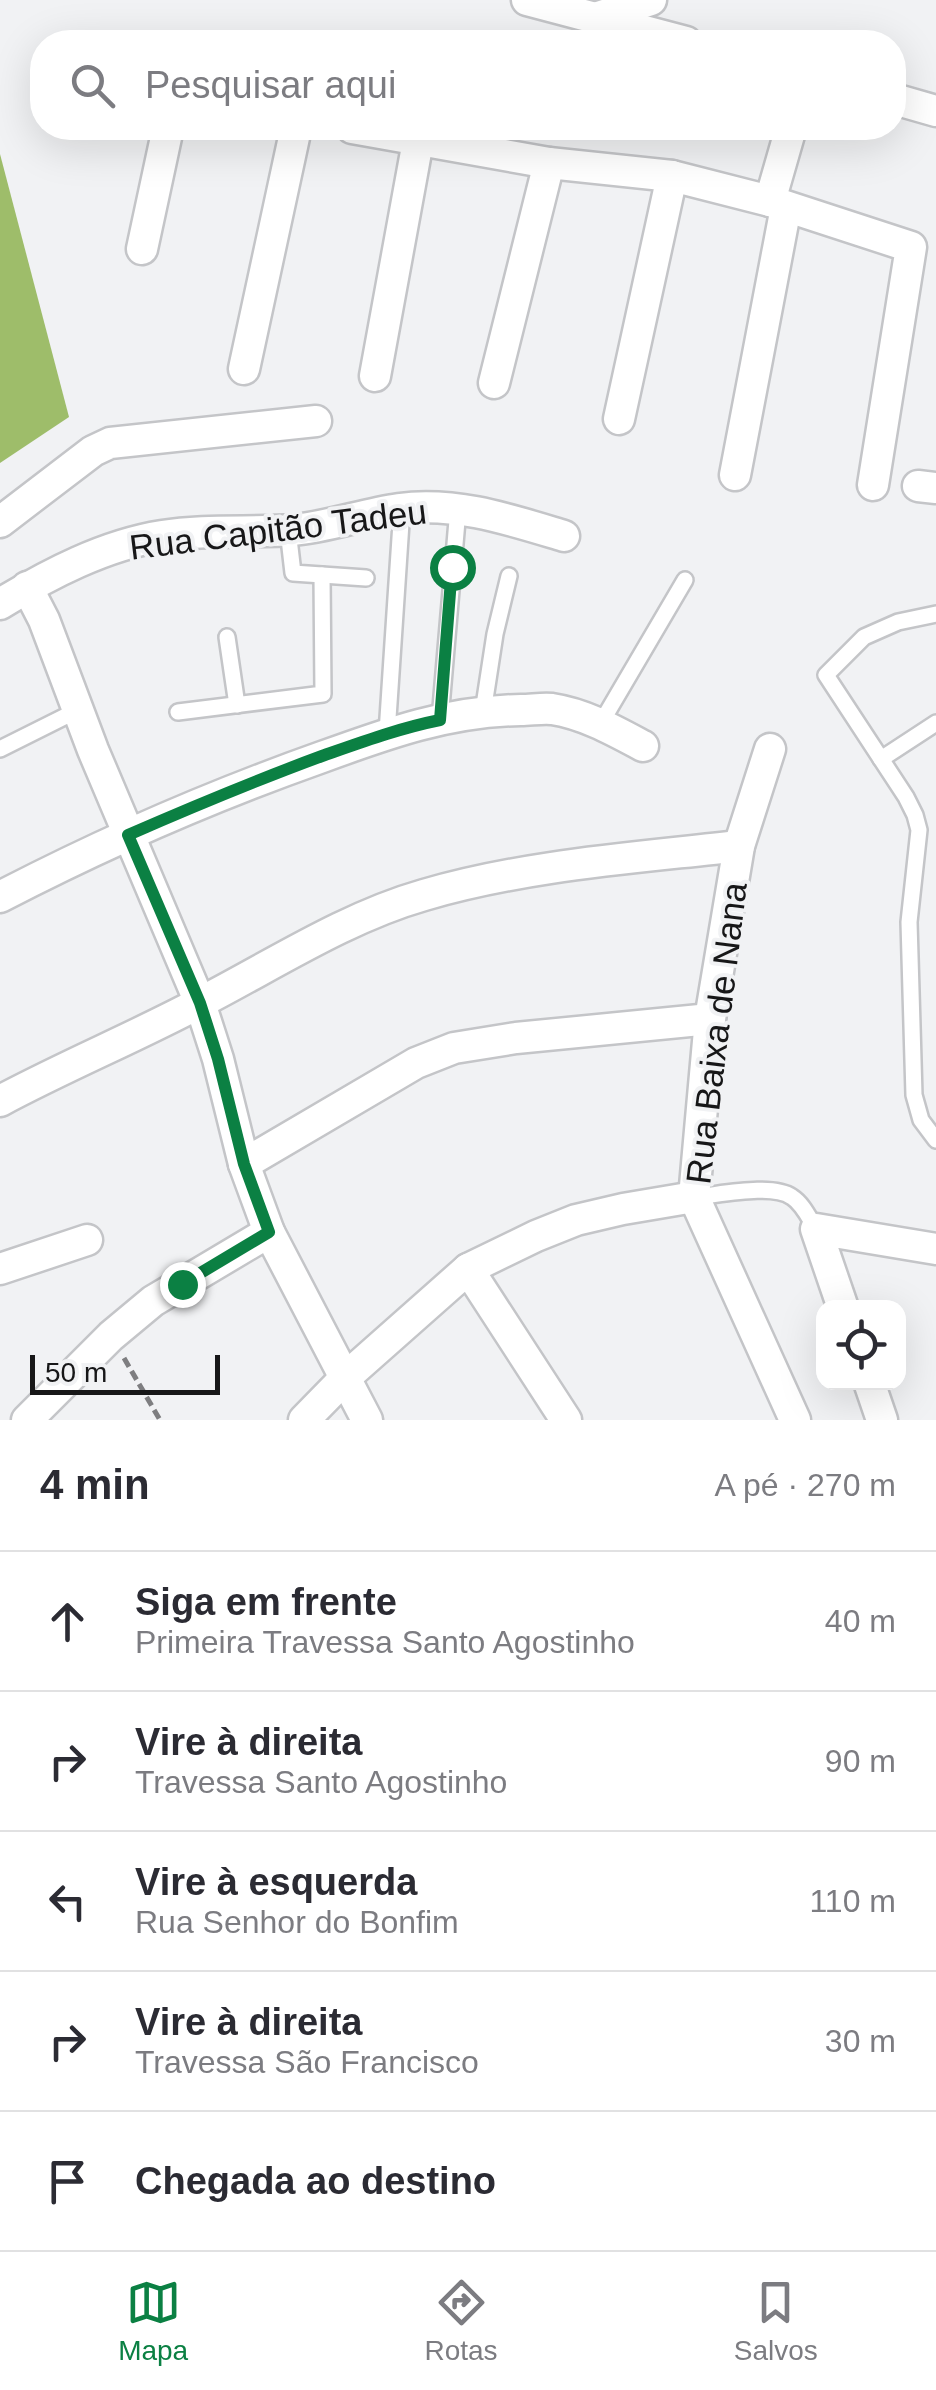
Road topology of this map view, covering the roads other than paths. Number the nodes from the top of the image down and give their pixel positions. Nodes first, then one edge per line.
1 (527, 0) edge
2 (651, 0) edge
3 (595, 18) junction
4 (640, 30) edge
5 (906, 102) edge
6 (936, 111) edge
7 (165, 140) edge
8 (293, 140) edge
9 (413, 140) edge
10 (789, 140) edge
11 (418, 141) junction
12 (549, 163) junction
13 (672, 176) junction
14 (778, 204) junction
15 (142, 249) dead end
16 (244, 369) dead end
17 (375, 376) dead end
18 (494, 382) dead end
19 (619, 419) dead end
20 (316, 422) dead end
21 (735, 475) dead end
22 (873, 485) dead end
23 (402, 508) junction
24 (458, 509) junction
25 (0, 522) edge
26 (288, 530) junction
27 (564, 536) dead end
28 (322, 575) junction
29 (509, 576) dead end
30 (366, 578) dead end
31 (685, 580) dead end
32 (27, 588) junction
33 (0, 604) edge
34 (936, 614) edge
35 (227, 637) dead end
36 (237, 705) junction
37 (78, 710) junction
38 (178, 712) dead end
39 (482, 712) junction
40 (440, 720) junction
41 (601, 723) junction
42 (936, 723) edge
43 (387, 733) junction
44 (644, 746) dead end
45 (0, 748) edge
46 (770, 749) dead end
47 (881, 759) junction
48 (128, 835) junction
49 (740, 846) junction
50 (0, 897) edge
51 (200, 1003) junction
52 (710, 1019) junction
53 (0, 1101) edge
54 (936, 1140) edge
55 (244, 1164) junction
56 (694, 1198) junction
57 (816, 1230) junction
58 (269, 1232) junction
59 (87, 1240) dead end
60 (936, 1249) edge
61 (0, 1269) edge
62 (468, 1269) junction
63 (840, 1300) edge
64 (346, 1377) junction
65 (872, 1390) edge
66 (27, 1420) edge
67 (304, 1420) edge
68 (367, 1420) edge
69 (566, 1420) edge
70 (795, 1420) edge
71 (882, 1420) edge

1 - 3 street
2 - 3 street
3 - 4 street
5 - 6 street
7 - 15 street
8 - 16 street
9 - 11 street
10 - 14 street
11 - 12 street
11 - 17 street
12 - 13 street
12 - 18 street
13 - 14 street
13 - 19 street
14 - 21 street
14 - 22 street
20 - 25 street
23 - 24 street, Rua Capitão Tadeu
23 - 26 street, Rua Capitão Tadeu
23 - 43 lane
24 - 27 street, Rua Capitão Tadeu
24 - 40 lane
26 - 28 lane
26 - 32 street, Rua Capitão Tadeu
28 - 30 lane
28 - 36 lane
29 - 39 lane
31 - 41 lane
32 - 33 street, Rua Capitão Tadeu
32 - 37 street
34 - 47 lane
35 - 36 lane
36 - 38 lane
37 - 45 lane
37 - 48 street
39 - 40 street
39 - 41 street
40 - 43 street
41 - 44 street
42 - 47 lane
43 - 48 street
46 - 49 street, Rua Baixa de Nana
47 - 54 lane
48 - 50 street
48 - 51 street
49 - 51 street
49 - 52 street, Rua Baixa de Nana
51 - 53 street
51 - 55 street
52 - 55 street
52 - 56 street, Rua Baixa de Nana
55 - 58 street
56 - 57 lane
56 - 62 street
56 - 70 street, Rua Baixa de Nana
57 - 60 street
57 - 63 street
58 - 64 street
58 - 66 street
59 - 61 street
62 - 64 street
62 - 69 street
64 - 67 street
64 - 68 street
65 - 71 street

